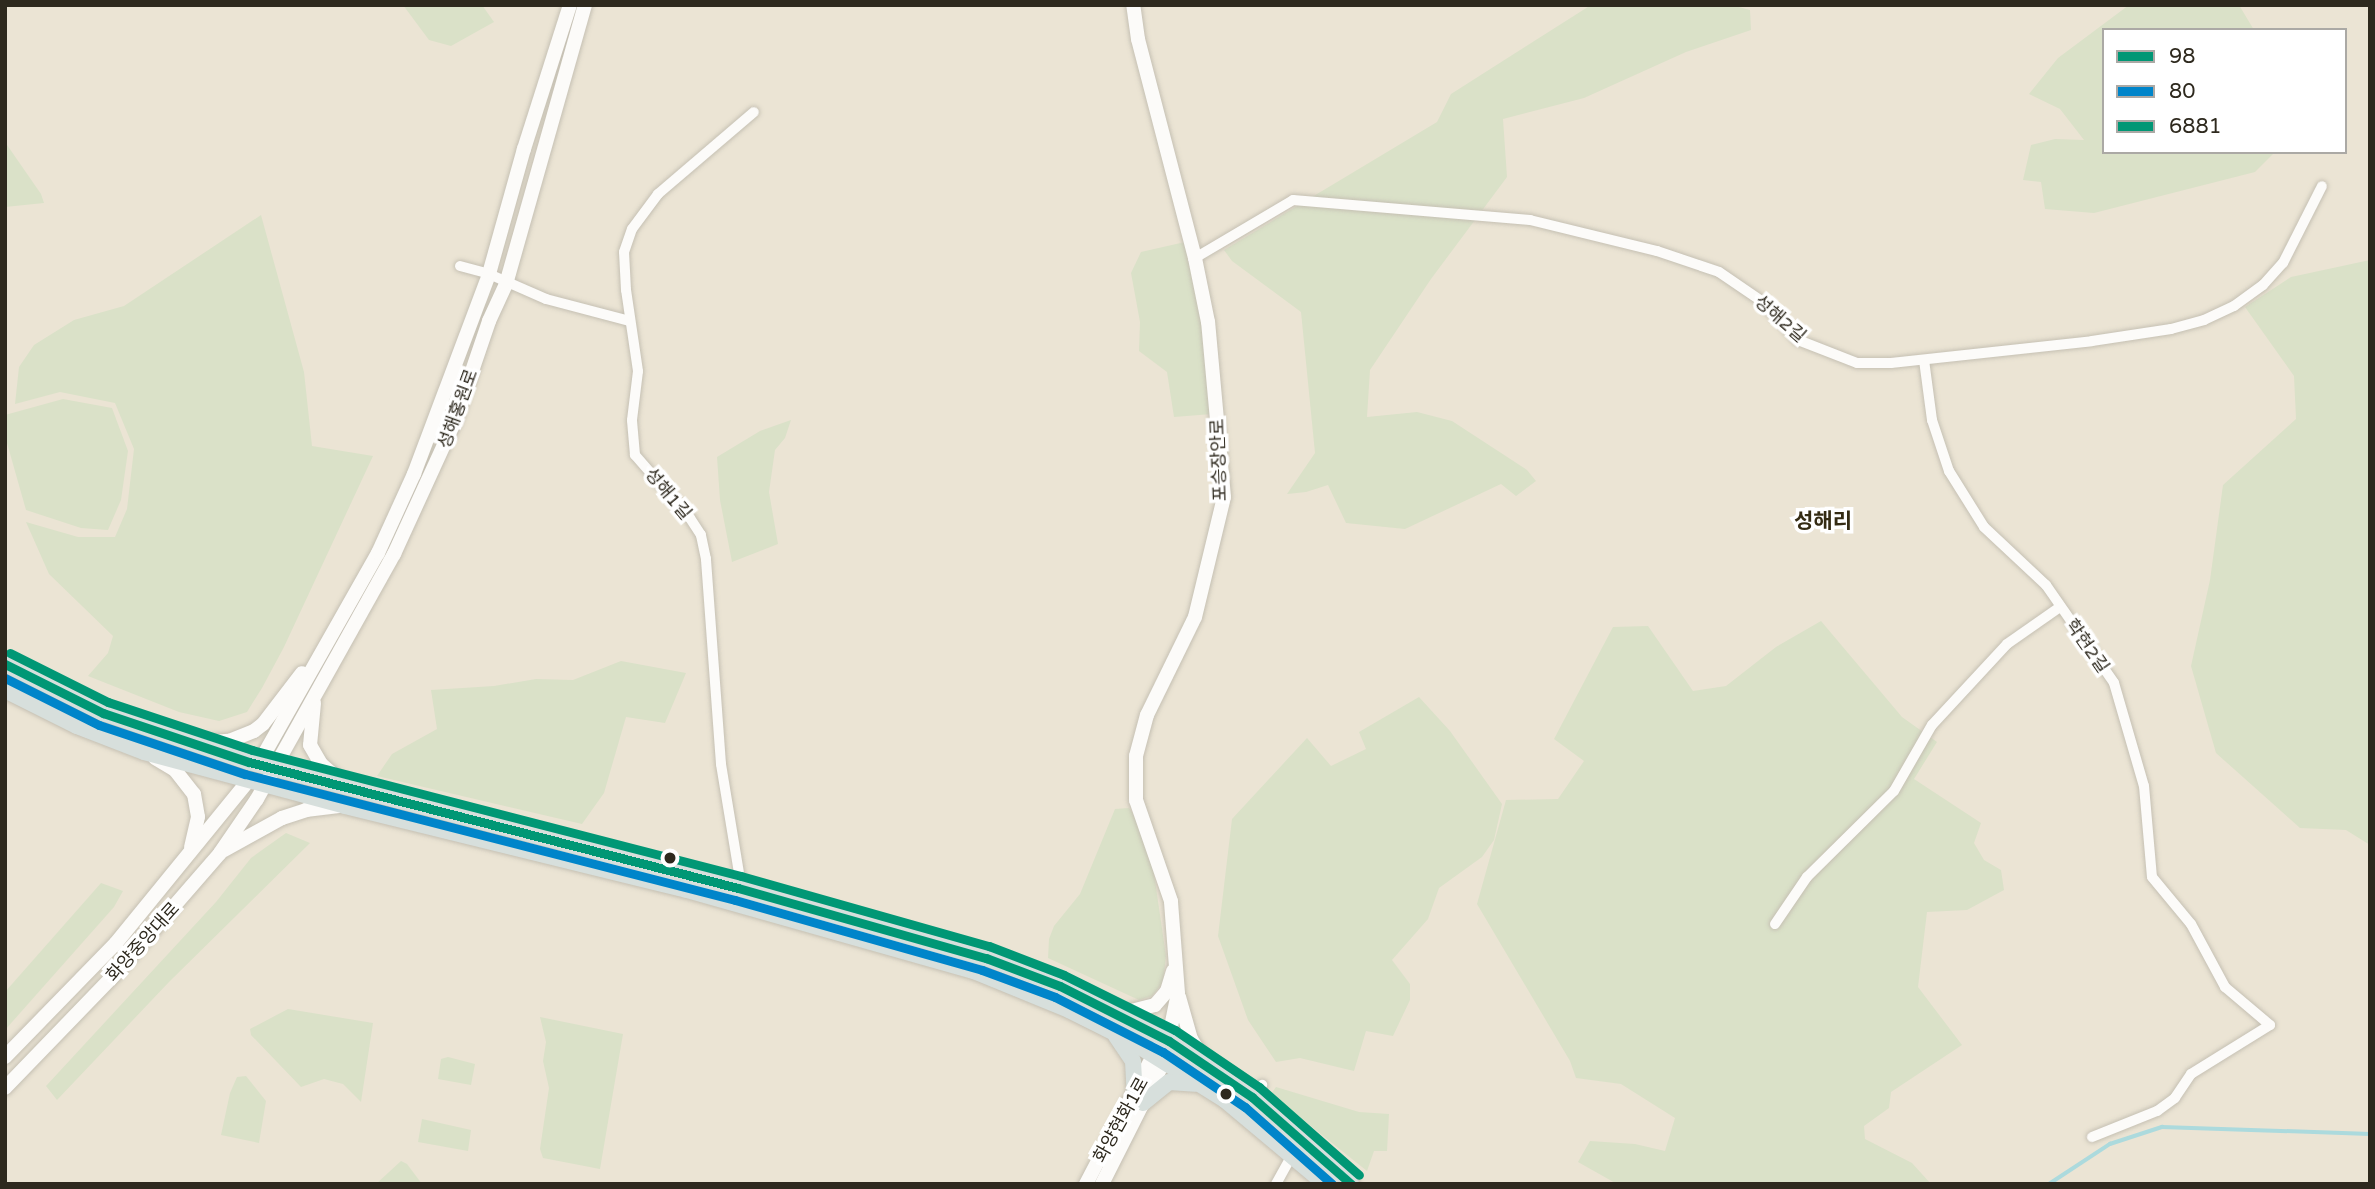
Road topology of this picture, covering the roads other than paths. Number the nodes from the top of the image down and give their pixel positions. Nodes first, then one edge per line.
1 (570, 5) edge
2 (585, 5) edge
3 (1133, 5) edge
4 (754, 112) dead end
5 (2322, 186) dead end
6 (1195, 258) junction
7 (460, 266) dead end
8 (489, 274) junction
9 (506, 284) junction
10 (630, 321) junction
11 (1924, 360) junction
12 (2060, 607) junction
13 (337, 627) junction
14 (5, 664) edge
15 (5, 690) edge
16 (316, 692) junction
17 (180, 741) junction
18 (144, 752) junction
19 (265, 767) junction
20 (257, 782) junction
21 (348, 798) junction
22 (189, 852) junction
23 (220, 853) junction
24 (738, 888) junction
25 (1775, 924) dead end
26 (1176, 971) junction
27 (1178, 993) junction
28 (1119, 1014) junction
29 (1112, 1031) junction
30 (1164, 1039) junction
31 (5, 1057) edge
32 (1159, 1059) junction
33 (1210, 1069) junction
34 (1201, 1085) junction
35 (5, 1088) edge
36 (1139, 1098) junction
37 (2092, 1137) dead end
38 (1292, 1155) junction
39 (1086, 1184) edge
40 (1102, 1184) edge
41 (1276, 1184) edge
42 (1325, 1184) edge
43 (1351, 1184) edge

1 - 8 main road, 성해홍원로
2 - 9 main road, 성해홍원로
3 - 6 main road, 포승장안로
4 - 10 street, 성해1길
5 - 11 street, 성해2길
6 - 11 street, 성해2길
6 - 26 main road, 포승장안로
7 - 8 street
8 - 9 street
8 - 13 main road, 성해홍원로
9 - 10 street
9 - 16 main road, 성해홍원로
10 - 24 street, 성해1길
11 - 12 street
12 - 25 street, 학현2길
12 - 37 street, 학현2길
13 - 17 main road
13 - 19 main road, 성해홍원로
14 - 17 main road
15 - 18 main road
16 - 19 main road, 성해홍원로
16 - 21 main road
17 - 19 main road
18 - 20 main road
18 - 22 main road
19 - 20 main road, 성해홍원로
19 - 21 main road
20 - 21 main road
20 - 22 main road, 화양중앙대로
20 - 23 main road, 화양중앙대로
21 - 23 main road
21 - 24 main road
21 - 29 main road
22 - 31 main road, 화양중앙대로
23 - 35 main road, 화양중앙대로
24 - 28 main road
26 - 27 main road
26 - 28 main road
26 - 30 main road
27 - 30 main road
27 - 33 main road
28 - 30 main road
29 - 32 main road
29 - 36 main road
30 - 32 main road, 화양현화1로
30 - 33 main road
32 - 34 main road
32 - 36 main road, 화양현화1로
33 - 43 main road
34 - 36 main road
34 - 38 main road
36 - 39 main road, 화양현화1로
36 - 40 main road, 화양현화1로
38 - 41 street
38 - 42 main road

